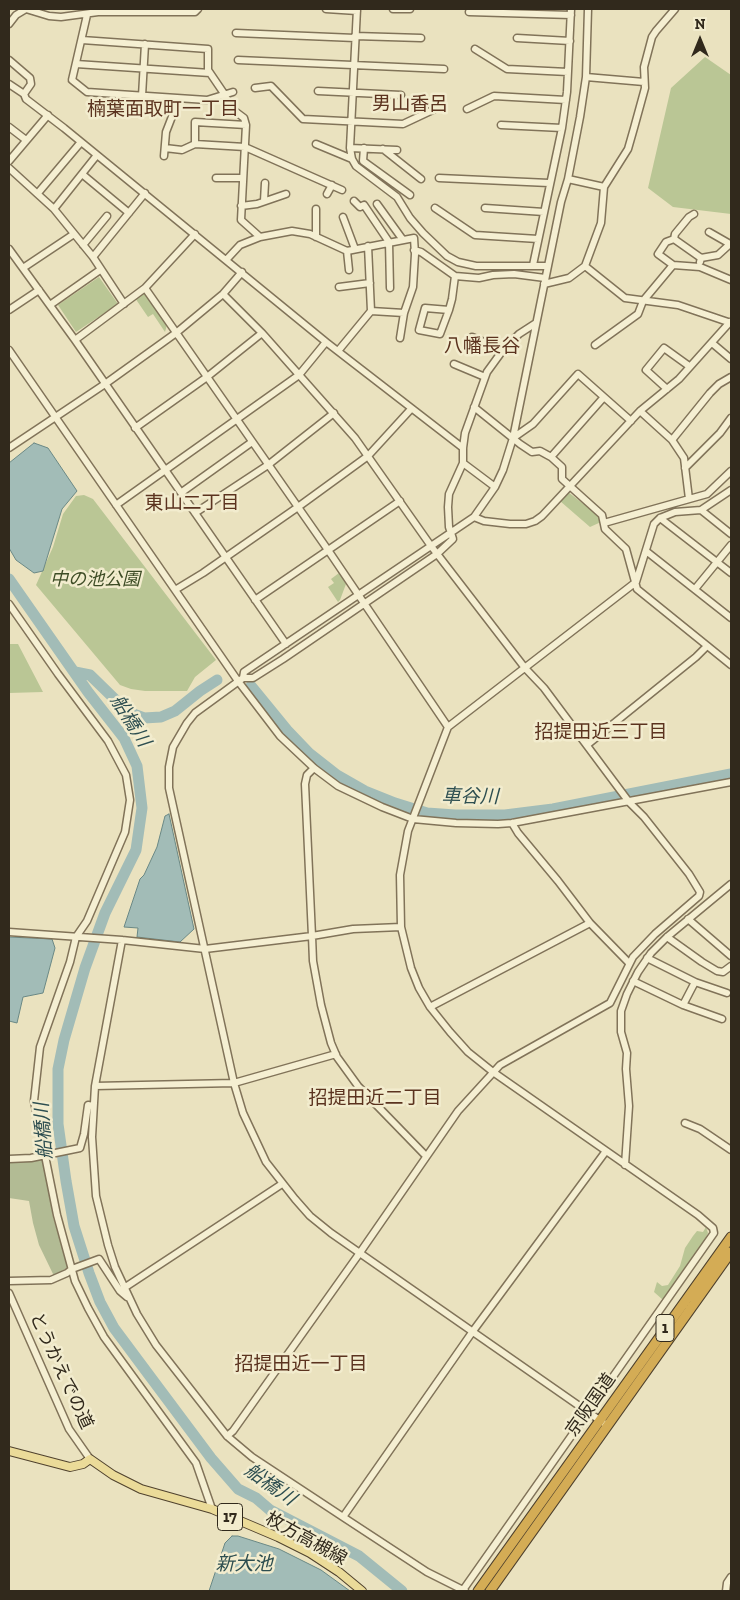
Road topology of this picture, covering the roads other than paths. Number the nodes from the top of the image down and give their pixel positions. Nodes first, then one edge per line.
1 (198, 9) edge
2 (326, 9) edge
3 (393, 9) edge
4 (410, 9) edge
5 (588, 9) edge
6 (675, 9) edge
7 (99, 10) edge
8 (133, 10) edge
9 (166, 10) edge
10 (357, 10) edge
11 (15, 12) edge
12 (469, 12) dead end
13 (571, 12) edge
14 (87, 15) junction
15 (9, 24) edge
16 (236, 33) dead end
17 (355, 37) junction
18 (422, 38) dead end
19 (517, 38) dead end
20 (82, 40) junction
21 (570, 41) junction
22 (145, 44) junction
23 (475, 49) dead end
24 (9, 60) edge
25 (238, 60) dead end
26 (76, 64) junction
27 (354, 65) junction
28 (144, 69) junction
29 (444, 69) dead end
30 (568, 72) junction
31 (210, 73) junction
32 (586, 77) junction
33 (644, 82) junction
34 (9, 84) edge
35 (255, 88) dead end
36 (318, 91) dead end
37 (233, 92) dead end
38 (352, 93) junction
39 (24, 94) junction
40 (225, 95) junction
41 (401, 95) dead end
42 (142, 96) junction
43 (175, 98) junction
44 (566, 100) junction
45 (437, 108) dead end
46 (467, 110) dead end
47 (48, 116) junction
48 (351, 122) junction
49 (246, 125) junction
50 (502, 125) dead end
51 (9, 127) edge
52 (562, 128) junction
53 (26, 140) junction
54 (81, 142) junction
55 (195, 144) junction
56 (316, 144) dead end
57 (245, 147) junction
58 (165, 148) junction
59 (350, 148) junction
60 (364, 148) junction
61 (383, 149) junction
62 (397, 150) dead end
63 (97, 155) junction
64 (164, 156) dead end
65 (352, 160) junction
66 (9, 161) edge
67 (9, 168) edge
68 (82, 174) junction
69 (216, 178) dead end
70 (243, 178) junction
71 (439, 178) dead end
72 (422, 179) dead end
73 (568, 179) junction
74 (265, 183) dead end
75 (549, 183) junction
76 (332, 185) junction
77 (604, 187) junction
78 (342, 190) dead end
79 (38, 192) junction
80 (145, 193) junction
81 (286, 194) dead end
82 (328, 194) dead end
83 (410, 195) dead end
84 (354, 200) dead end
85 (264, 201) junction
86 (377, 204) dead end
87 (241, 206) junction
88 (435, 208) dead end
89 (485, 208) dead end
90 (54, 209) junction
91 (316, 209) dead end
92 (129, 212) junction
93 (544, 212) junction
94 (694, 214) dead end
95 (107, 216) dead end
96 (343, 217) dead end
97 (709, 232) dead end
98 (74, 234) junction
99 (195, 234) junction
100 (260, 237) junction
101 (316, 237) junction
102 (538, 239) junction
103 (674, 239) junction
104 (403, 240) junction
105 (389, 242) junction
106 (83, 246) junction
107 (368, 246) junction
108 (355, 249) junction
109 (414, 250) junction
110 (9, 251) edge
111 (347, 251) junction
112 (93, 258) junction
113 (700, 258) junction
114 (226, 260) junction
115 (533, 265) junction
116 (673, 265) junction
117 (548, 266) junction
118 (585, 266) junction
119 (700, 267) junction
120 (23, 268) junction
121 (100, 270) junction
122 (348, 270) dead end
123 (242, 272) junction
124 (455, 276) junction
125 (731, 280) edge
126 (545, 281) junction
127 (370, 283) junction
128 (339, 287) dead end
129 (145, 288) junction
130 (390, 288) dead end
131 (39, 290) junction
132 (223, 294) junction
133 (643, 301) junction
134 (124, 304) junction
135 (50, 305) junction
136 (9, 310) edge
137 (371, 310) junction
138 (449, 310) junction
139 (404, 313) junction
140 (536, 322) junction
141 (730, 323) edge
142 (176, 332) junction
143 (262, 333) junction
144 (472, 336) dead end
145 (400, 338) dead end
146 (75, 340) junction
147 (326, 342) junction
148 (712, 343) junction
149 (595, 345) dead end
150 (9, 350) edge
151 (503, 350) junction
152 (338, 351) junction
153 (731, 359) edge
154 (454, 364) dead end
155 (689, 366) junction
156 (299, 375) junction
157 (207, 377) junction
158 (485, 377) junction
159 (731, 377) edge
160 (105, 384) junction
161 (667, 389) junction
162 (604, 397) junction
163 (474, 407) junction
164 (411, 409) junction
165 (640, 411) junction
166 (334, 413) junction
167 (55, 416) junction
168 (731, 418) edge
169 (236, 420) junction
170 (630, 421) junction
171 (135, 428) junction
172 (513, 438) junction
173 (672, 440) junction
174 (252, 442) junction
175 (9, 448) edge
176 (463, 448) junction
177 (368, 456) junction
178 (551, 457) junction
179 (464, 462) junction
180 (268, 464) junction
181 (685, 468) junction
182 (166, 470) junction
183 (731, 471) edge
184 (570, 486) junction
185 (495, 487) junction
186 (182, 492) junction
187 (731, 492) edge
188 (690, 499) junction
189 (400, 501) junction
190 (116, 505) junction
191 (298, 507) junction
192 (701, 510) junction
193 (195, 513) junction
194 (474, 517) junction
195 (660, 518) junction
196 (604, 523) junction
197 (452, 534) junction
198 (731, 534) edge
199 (731, 545) edge
200 (431, 546) junction
201 (328, 550) junction
202 (646, 551) junction
203 (436, 554) junction
204 (225, 557) junction
205 (717, 563) junction
206 (731, 573) edge
207 (636, 582) junction
208 (175, 590) junction
209 (695, 590) junction
210 (359, 596) junction
211 (255, 600) junction
212 (364, 603) junction
213 (9, 604) edge
214 (731, 618) edge
215 (286, 644) junction
216 (707, 646) junction
217 (731, 665) edge
218 (525, 668) junction
219 (241, 680) junction
220 (448, 727) junction
221 (587, 745) junction
222 (314, 768) junction
223 (731, 782) edge
224 (628, 800) junction
225 (414, 816) junction
226 (512, 823) junction
227 (731, 884) edge
228 (688, 919) junction
229 (590, 923) junction
230 (401, 927) junction
231 (9, 932) edge
232 (312, 936) junction
233 (79, 937) junction
234 (667, 937) junction
235 (122, 940) junction
236 (205, 949) junction
237 (731, 956) edge
238 (647, 958) junction
239 (629, 963) junction
240 (731, 966) edge
241 (633, 981) junction
242 (695, 982) junction
243 (726, 993) dead end
244 (683, 1005) junction
245 (430, 1007) junction
246 (722, 1019) dead end
247 (336, 1054) junction
248 (493, 1072) junction
249 (234, 1083) junction
250 (95, 1086) junction
251 (93, 1106) junction
252 (685, 1123) dead end
253 (731, 1150) edge
254 (606, 1151) junction
255 (47, 1154) junction
256 (426, 1156) junction
257 (9, 1159) edge
258 (625, 1165) junction
259 (282, 1184) junction
260 (731, 1236) edge
261 (731, 1252) edge
262 (359, 1254) junction
263 (73, 1269) junction
264 (9, 1280) edge
265 (124, 1288) junction
266 (9, 1293) edge
267 (128, 1297) junction
268 (473, 1331) junction
269 (588, 1412) junction
270 (604, 1423) junction
271 (227, 1436) junction
272 (9, 1451) edge
273 (90, 1459) junction
274 (212, 1509) junction
275 (343, 1517) junction
276 (730, 1581) edge
277 (362, 1591) edge
278 (464, 1591) edge
279 (478, 1591) edge
280 (490, 1591) edge
281 (726, 1591) edge

1 - 9 street
2 - 10 street
3 - 4 street
5 - 32 street
6 - 33 street
7 - 8 street
7 - 14 street
8 - 9 street
10 - 17 street
11 - 14 street
11 - 15 street
12 - 13 street
13 - 21 street
14 - 20 street
16 - 17 street
17 - 18 street
17 - 27 street
19 - 21 street
20 - 22 street
20 - 26 street
21 - 30 street
22 - 28 street
22 - 31 street
23 - 30 street
24 - 39 street
25 - 27 street
26 - 28 street
26 - 42 street
27 - 29 street
27 - 38 street
28 - 31 street
28 - 42 street
30 - 44 street
31 - 40 street
32 - 33 street
32 - 73 street
33 - 77 street
34 - 39 street
35 - 48 street
36 - 38 street
37 - 40 street
38 - 41 street
38 - 48 street
39 - 47 street
40 - 43 street
40 - 49 street
42 - 43 street
43 - 58 street
44 - 46 street
44 - 52 street
45 - 48 street
47 - 53 street
47 - 54 street
48 - 59 street
49 - 55 street
49 - 57 street
50 - 52 street
51 - 53 street
52 - 75 street
53 - 66 street
54 - 63 street
54 - 79 street
55 - 57 street
55 - 58 street
56 - 65 street
57 - 70 street
57 - 76 street
58 - 64 street
59 - 60 street
59 - 65 street
60 - 61 street
60 - 83 street
61 - 62 street
61 - 72 street
63 - 68 street
63 - 80 street
65 - 115 street
67 - 79 street
68 - 90 street
68 - 92 street
69 - 70 street
70 - 87 street
71 - 75 street
73 - 77 street
73 - 117 street
74 - 85 street
75 - 93 street
76 - 78 street
76 - 82 street
77 - 118 street
79 - 90 street
80 - 92 street
80 - 99 street
81 - 85 street
84 - 105 street
85 - 87 street
86 - 104 street
87 - 100 street
88 - 102 street
89 - 93 street
90 - 98 street
91 - 101 street
92 - 112 street
93 - 102 street
94 - 103 street
95 - 106 street
96 - 108 street
97 - 113 street
98 - 106 street
98 - 120 street
99 - 114 street
99 - 129 street
100 - 101 street
100 - 114 street
101 - 111 street
102 - 115 street
103 - 113 street
103 - 116 street
104 - 105 street
104 - 109 street
105 - 107 street
105 - 130 street
106 - 112 street
107 - 108 street
107 - 127 street
108 - 111 street
109 - 124 street
109 - 139 street
110 - 120 street
111 - 122 street
112 - 121 street
113 - 119 street
114 - 123 street
115 - 117 street
116 - 119 street
116 - 133 street
117 - 126 street
118 - 126 street
118 - 133 street
119 - 125 street
120 - 131 street
121 - 134 street
121 - 135 street
123 - 132 street
123 - 147 street
124 - 126 street
124 - 138 street
126 - 140 street
127 - 128 street
127 - 137 street
129 - 134 street
129 - 142 street
131 - 135 street
131 - 136 street
132 - 142 street
132 - 143 street
133 - 141 street
133 - 149 street
134 - 146 street
135 - 146 street
137 - 139 street
137 - 152 street
138 - 138 street
139 - 145 street
140 - 151 street
140 - 172 street
141 - 148 street
142 - 157 street
142 - 160 street
143 - 156 street
143 - 157 street
144 - 151 street
146 - 160 street
147 - 152 street
147 - 156 street
148 - 153 street
148 - 155 street
150 - 167 street
151 - 158 street
152 - 164 street
154 - 158 street
155 - 161 street
155 - 161 street
156 - 166 street
156 - 169 street
157 - 169 street
157 - 171 street
158 - 163 street
159 - 173 street
160 - 167 street
160 - 171 street
161 - 165 street
162 - 170 street
162 - 172 street
162 - 178 street
163 - 172 street
163 - 176 street
164 - 176 street
164 - 177 street
165 - 170 street
165 - 173 street
166 - 177 street
166 - 180 street
167 - 175 street
167 - 190 street
168 - 181 street
169 - 174 street
169 - 182 street
170 - 184 street
171 - 182 street
172 - 178 street
172 - 185 street
173 - 181 street
174 - 180 street
174 - 186 street
176 - 179 street
177 - 189 street
177 - 191 street
178 - 184 street
179 - 185 street
179 - 197 street
180 - 191 street
180 - 193 street
181 - 188 street
182 - 186 street
182 - 190 street
183 - 188 street
184 - 194 street
184 - 196 street
185 - 194 street
186 - 193 street
187 - 192 street
188 - 196 street
189 - 200 street
189 - 201 street
190 - 208 street
191 - 201 street
191 - 204 street
192 - 195 street
192 - 198 street
193 - 204 street
194 - 197 street
195 - 202 street
195 - 205 street
196 - 207 street
197 - 200 street
197 - 203 street
199 - 205 street
200 - 203 street
200 - 210 street
201 - 210 street
201 - 211 street
202 - 207 street
202 - 209 street
203 - 212 street
203 - 218 street
204 - 208 street
204 - 211 street
205 - 206 street
205 - 209 street
207 - 216 street
207 - 218 street
208 - 219 street
209 - 214 street
210 - 212 street
210 - 215 street
211 - 215 street
212 - 219 street
212 - 220 street
213 - 233 street
215 - 219 street
216 - 217 street
216 - 221 street
218 - 220 street
218 - 221 street
219 - 222 street
219 - 236 street
220 - 225 street
221 - 224 street
222 - 225 street
222 - 232 street
223 - 224 street
224 - 226 street
224 - 239 street
225 - 226 street
225 - 230 street
226 - 229 street
227 - 228 street
228 - 234 street
228 - 237 street
229 - 239 street
229 - 245 street
230 - 232 street
230 - 245 street
231 - 233 street
232 - 236 street
232 - 247 street
233 - 235 street
233 - 255 street
234 - 238 street
234 - 240 street
235 - 236 street
235 - 250 street
236 - 249 street
238 - 241 street
238 - 242 street
239 - 248 street
241 - 244 street
241 - 258 street
242 - 243 street
242 - 244 street
244 - 246 street
245 - 248 street
247 - 249 street
247 - 256 street
248 - 254 street
248 - 256 street
249 - 250 street
249 - 259 street
250 - 251 street
251 - 255 street
251 - 265 street
252 - 253 street
254 - 258 street
254 - 268 street
255 - 257 street
255 - 263 street
256 - 262 street
258 - 269 street
259 - 262 street
259 - 265 street
260 - 270 highway, 京阪国道 / 1
261 - 270 highway, 京阪国道 / 1
262 - 268 street
262 - 271 street
263 - 264 street
263 - 267 street
263 - 274 street
265 - 267 street
266 - 273 street, とうかえでの道
267 - 271 street
268 - 269 street
268 - 275 street
269 - 270 street
269 - 278 street
270 - 279 highway, 京阪国道 / 1
270 - 280 highway, 京阪国道 / 1
271 - 275 street
272 - 273 main road
273 - 274 main road, 枚方高槻線 / 17
274 - 277 main road, 枚方高槻線 / 17
275 - 278 street
276 - 281 street

